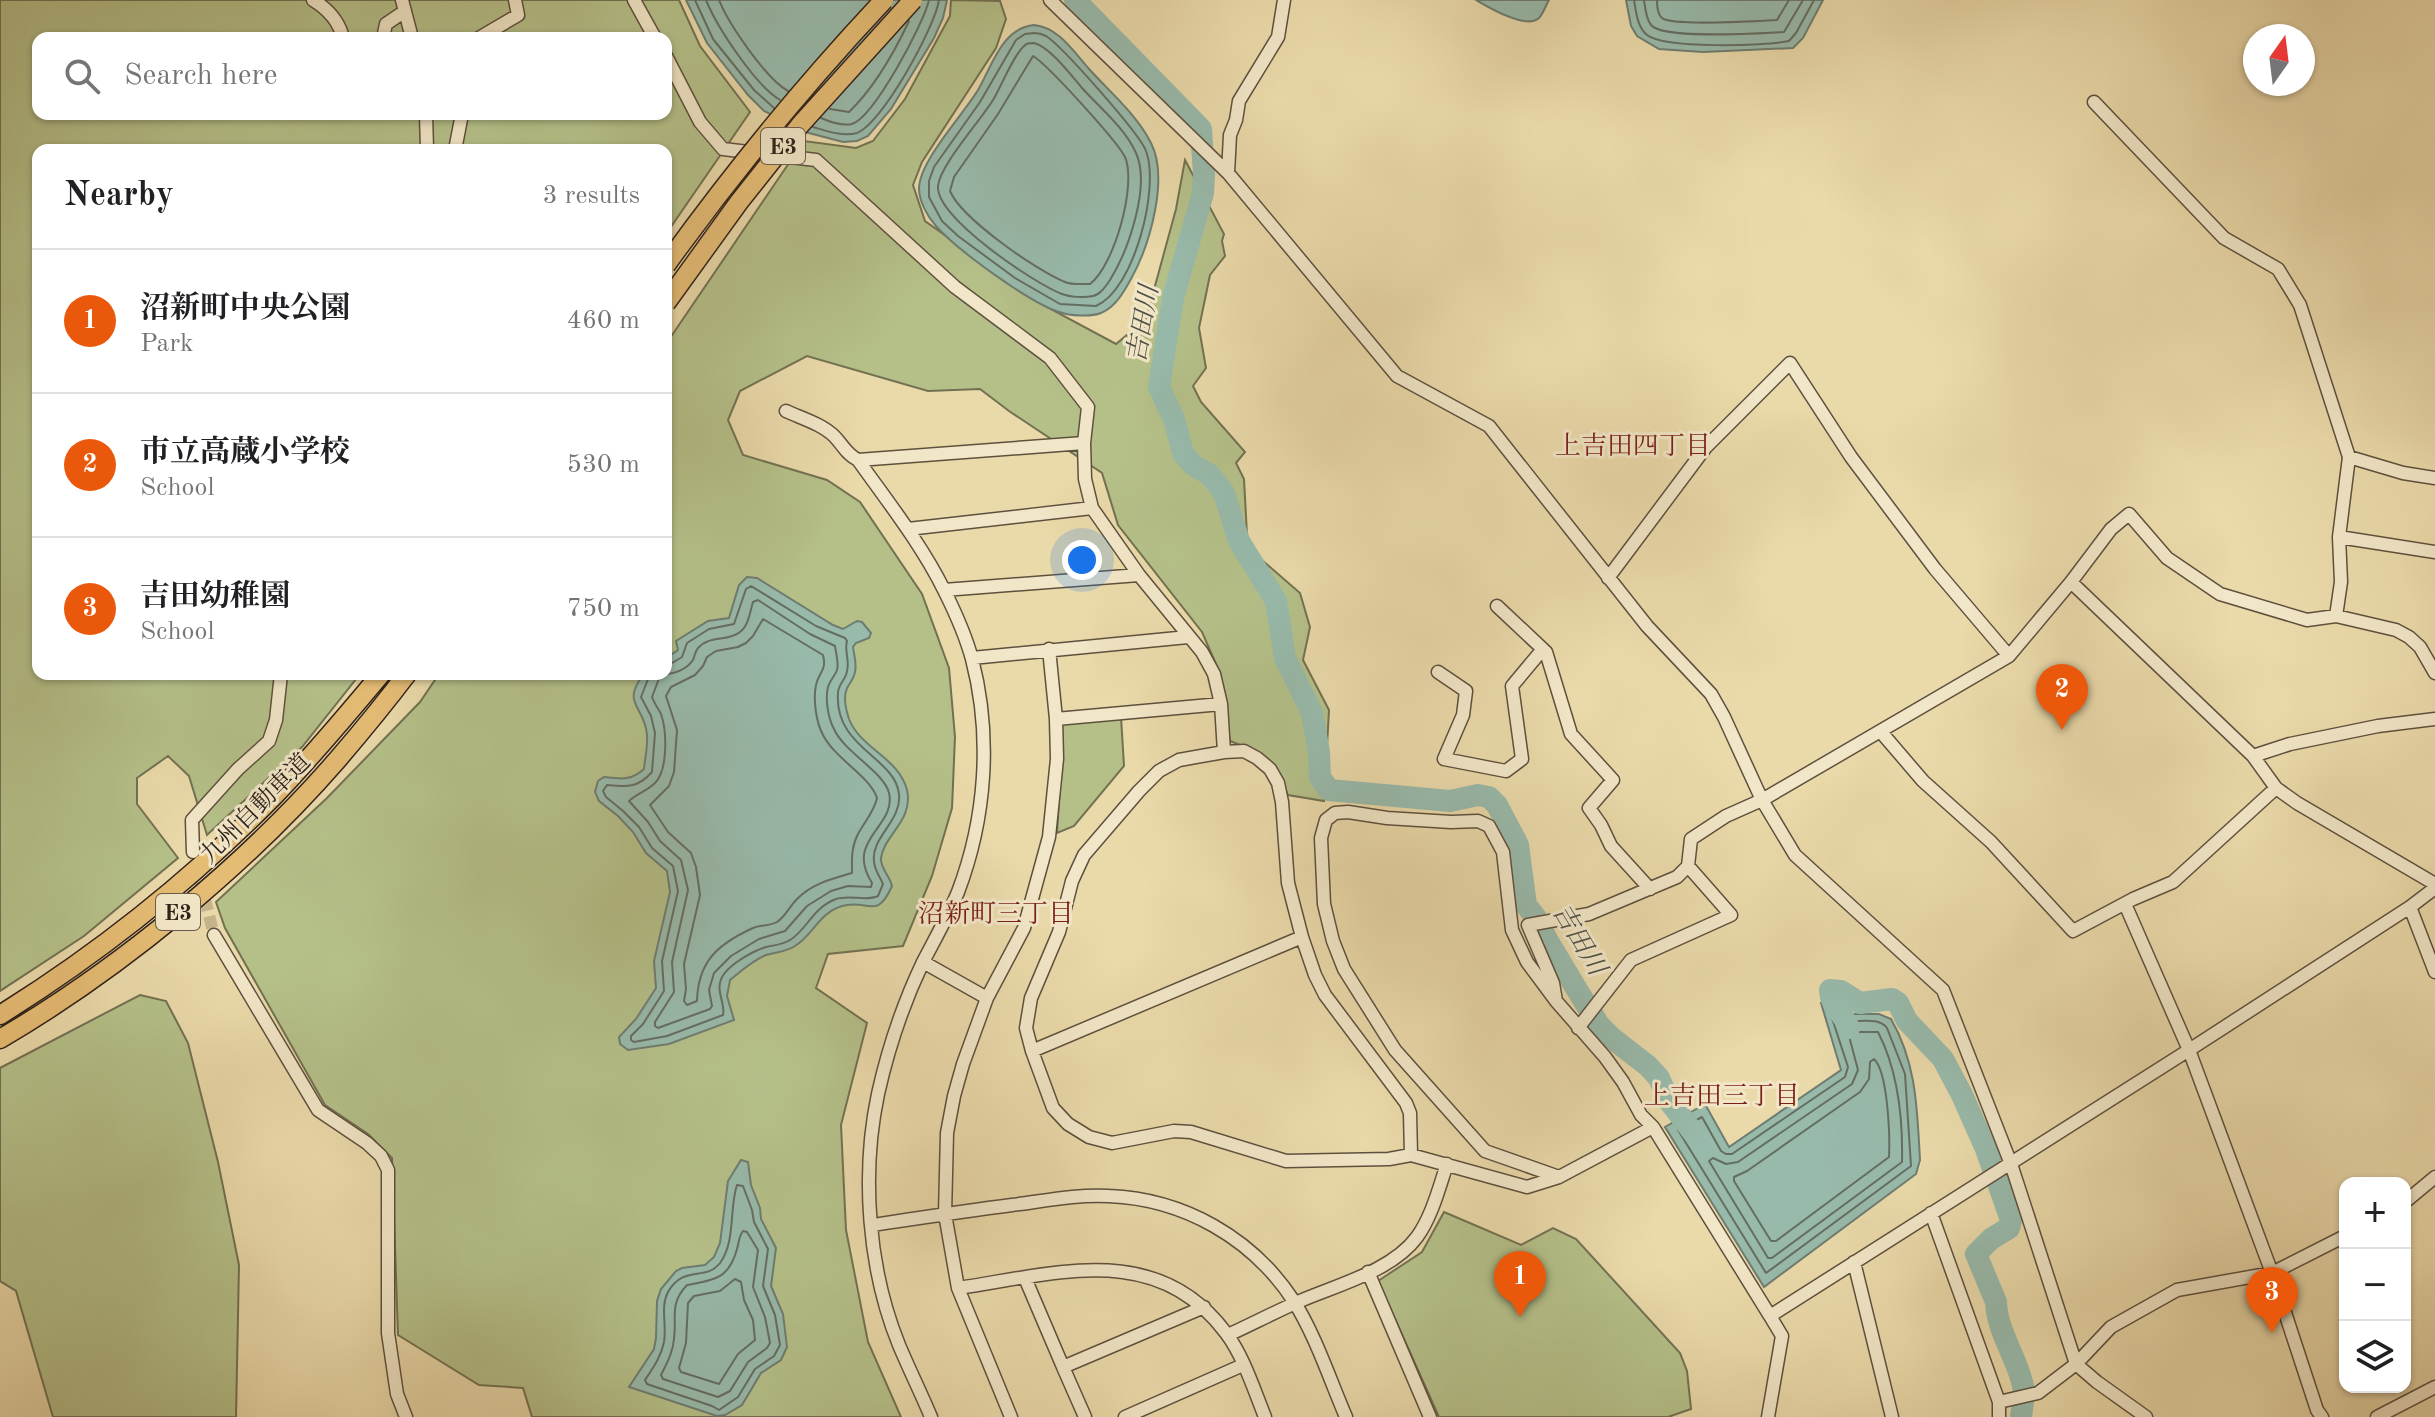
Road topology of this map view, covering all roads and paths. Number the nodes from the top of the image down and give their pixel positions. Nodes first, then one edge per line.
1 (313, 0) edge
2 (515, 0) edge
3 (634, 0) edge
4 (884, 0) edge
5 (913, 0) edge
6 (1050, 0) edge
7 (1284, 0) edge
8 (403, 6) edge
9 (341, 32) edge
10 (384, 32) edge
11 (410, 32) edge
12 (489, 32) edge
13 (652, 32) edge
14 (672, 68) edge
15 (2094, 102) dead end
16 (426, 120) edge
17 (461, 120) edge
18 (427, 144) edge
19 (456, 144) edge
20 (1228, 173) junction
21 (672, 257) edge
22 (672, 295) edge
23 (786, 411) dead end
24 (1084, 443) junction
25 (2349, 457) junction
26 (858, 460) junction
27 (2435, 478) edge
28 (1092, 508) junction
29 (908, 529) junction
30 (2339, 537) junction
31 (2435, 552) edge
32 (1139, 575) junction
33 (1608, 578) junction
34 (2071, 582) junction
35 (944, 590) junction
36 (1497, 606) dead end
37 (2336, 616) junction
38 (1188, 637) junction
39 (2435, 642) edge
40 (2420, 647) junction
41 (1049, 649) junction
42 (1543, 649) junction
43 (2009, 656) junction
44 (972, 658) junction
45 (1438, 672) dead end
46 (2435, 673) edge
47 (280, 680) edge
48 (376, 680) edge
49 (402, 680) edge
50 (1221, 704) junction
51 (1056, 719) junction
52 (2435, 719) edge
53 (1881, 732) junction
54 (1224, 752) junction
55 (2253, 756) junction
56 (2276, 788) junction
57 (1762, 800) junction
58 (193, 852) tunnel mouth
59 (1688, 866) junction
60 (2435, 886) edge
61 (1650, 889) junction
62 (2125, 904) junction
63 (2410, 907) junction
64 (214, 935) tunnel mouth
65 (1302, 937) junction
66 (923, 962) junction
67 (2435, 972) edge
68 (987, 998) junction
69 (1556, 1001) junction
70 (0, 1015) edge
71 (1578, 1028) junction
72 (0, 1039) edge
73 (2189, 1050) junction
74 (1032, 1051) junction
75 (1653, 1127) junction
76 (1411, 1155) junction
77 (1447, 1164) junction
78 (2011, 1164) junction
79 (1559, 1177) junction
80 (2435, 1177) edge
81 (2411, 1197) edge
82 (1931, 1213) junction
83 (945, 1214) junction
84 (872, 1225) junction
85 (2339, 1239) edge
86 (1854, 1262) junction
87 (1368, 1272) junction
88 (2272, 1273) junction
89 (1025, 1278) junction
90 (958, 1288) junction
91 (1295, 1303) junction
92 (1204, 1307) junction
93 (1770, 1316) junction
94 (1228, 1335) junction
95 (2076, 1364) junction
96 (1243, 1365) junction
97 (1063, 1367) junction
98 (2435, 1387) edge
99 (1999, 1402) junction
100 (406, 1417) edge
101 (931, 1417) edge
102 (1011, 1417) edge
103 (1085, 1417) edge
104 (1125, 1417) edge
105 (1265, 1417) edge
106 (1346, 1417) edge
107 (1430, 1417) edge
108 (1768, 1417) edge
109 (1892, 1417) edge
110 (1999, 1417) edge
111 (2146, 1417) edge
112 (2322, 1417) edge
113 (2377, 1417) edge

1 - 9 street
2 - 12 street
3 - 13 street
4 - 21 highway, E3, bridge
5 - 22 highway, E3, bridge
6 - 20 street
7 - 20 street
8 - 10 street
8 - 11 street
14 - 24 street
15 - 25 street
16 - 18 street
17 - 19 street
20 - 33 street
23 - 26 street
24 - 26 street
24 - 28 street
25 - 27 street
25 - 30 street
26 - 29 street
28 - 29 street
28 - 32 street
29 - 35 street
30 - 31 street
30 - 37 street
32 - 35 street
32 - 38 street
33 - 43 street
33 - 57 street
34 - 37 street
34 - 43 street
34 - 55 street
35 - 44 street
36 - 42 street
37 - 40 street
38 - 41 street
38 - 50 street
39 - 40 street
40 - 46 street
41 - 44 street
41 - 51 street
42 - 45 street
42 - 61 street
43 - 53 street
44 - 66 street
47 - 58 street
48 - 70 highway, 九州自動車道 / E3
49 - 72 highway, 九州自動車道 / E3
50 - 51 street
50 - 54 street
51 - 68 street
52 - 55 street
53 - 57 street
53 - 62 street
54 - 65 street
54 - 74 street
55 - 56 street
56 - 60 street
56 - 62 street
57 - 59 street
57 - 78 street
59 - 61 street
59 - 71 street
60 - 63 street
61 - 69 street
62 - 73 street
63 - 67 street
63 - 73 street
64 - 100 street
65 - 74 street
65 - 76 street
66 - 68 street
66 - 84 street
68 - 83 street
69 - 71 street
69 - 79 street
71 - 75 street
73 - 78 street
73 - 88 street
74 - 76 street
75 - 79 street
75 - 93 street
76 - 77 street
77 - 79 street
77 - 87 street
78 - 82 street
78 - 95 street
80 - 81 street
82 - 86 street
82 - 99 street
83 - 84 street
83 - 90 street
83 - 91 street
84 - 101 street
85 - 88 street
86 - 93 street
86 - 109 street
87 - 91 street
87 - 107 street
88 - 95 street
88 - 112 street
89 - 90 street
89 - 92 street
89 - 97 street
90 - 102 street
91 - 94 street
91 - 106 street
92 - 94 street
92 - 97 street
93 - 108 street
94 - 96 street
95 - 99 street
95 - 111 street
96 - 104 street
96 - 105 street
97 - 103 street
98 - 113 street
99 - 110 street

